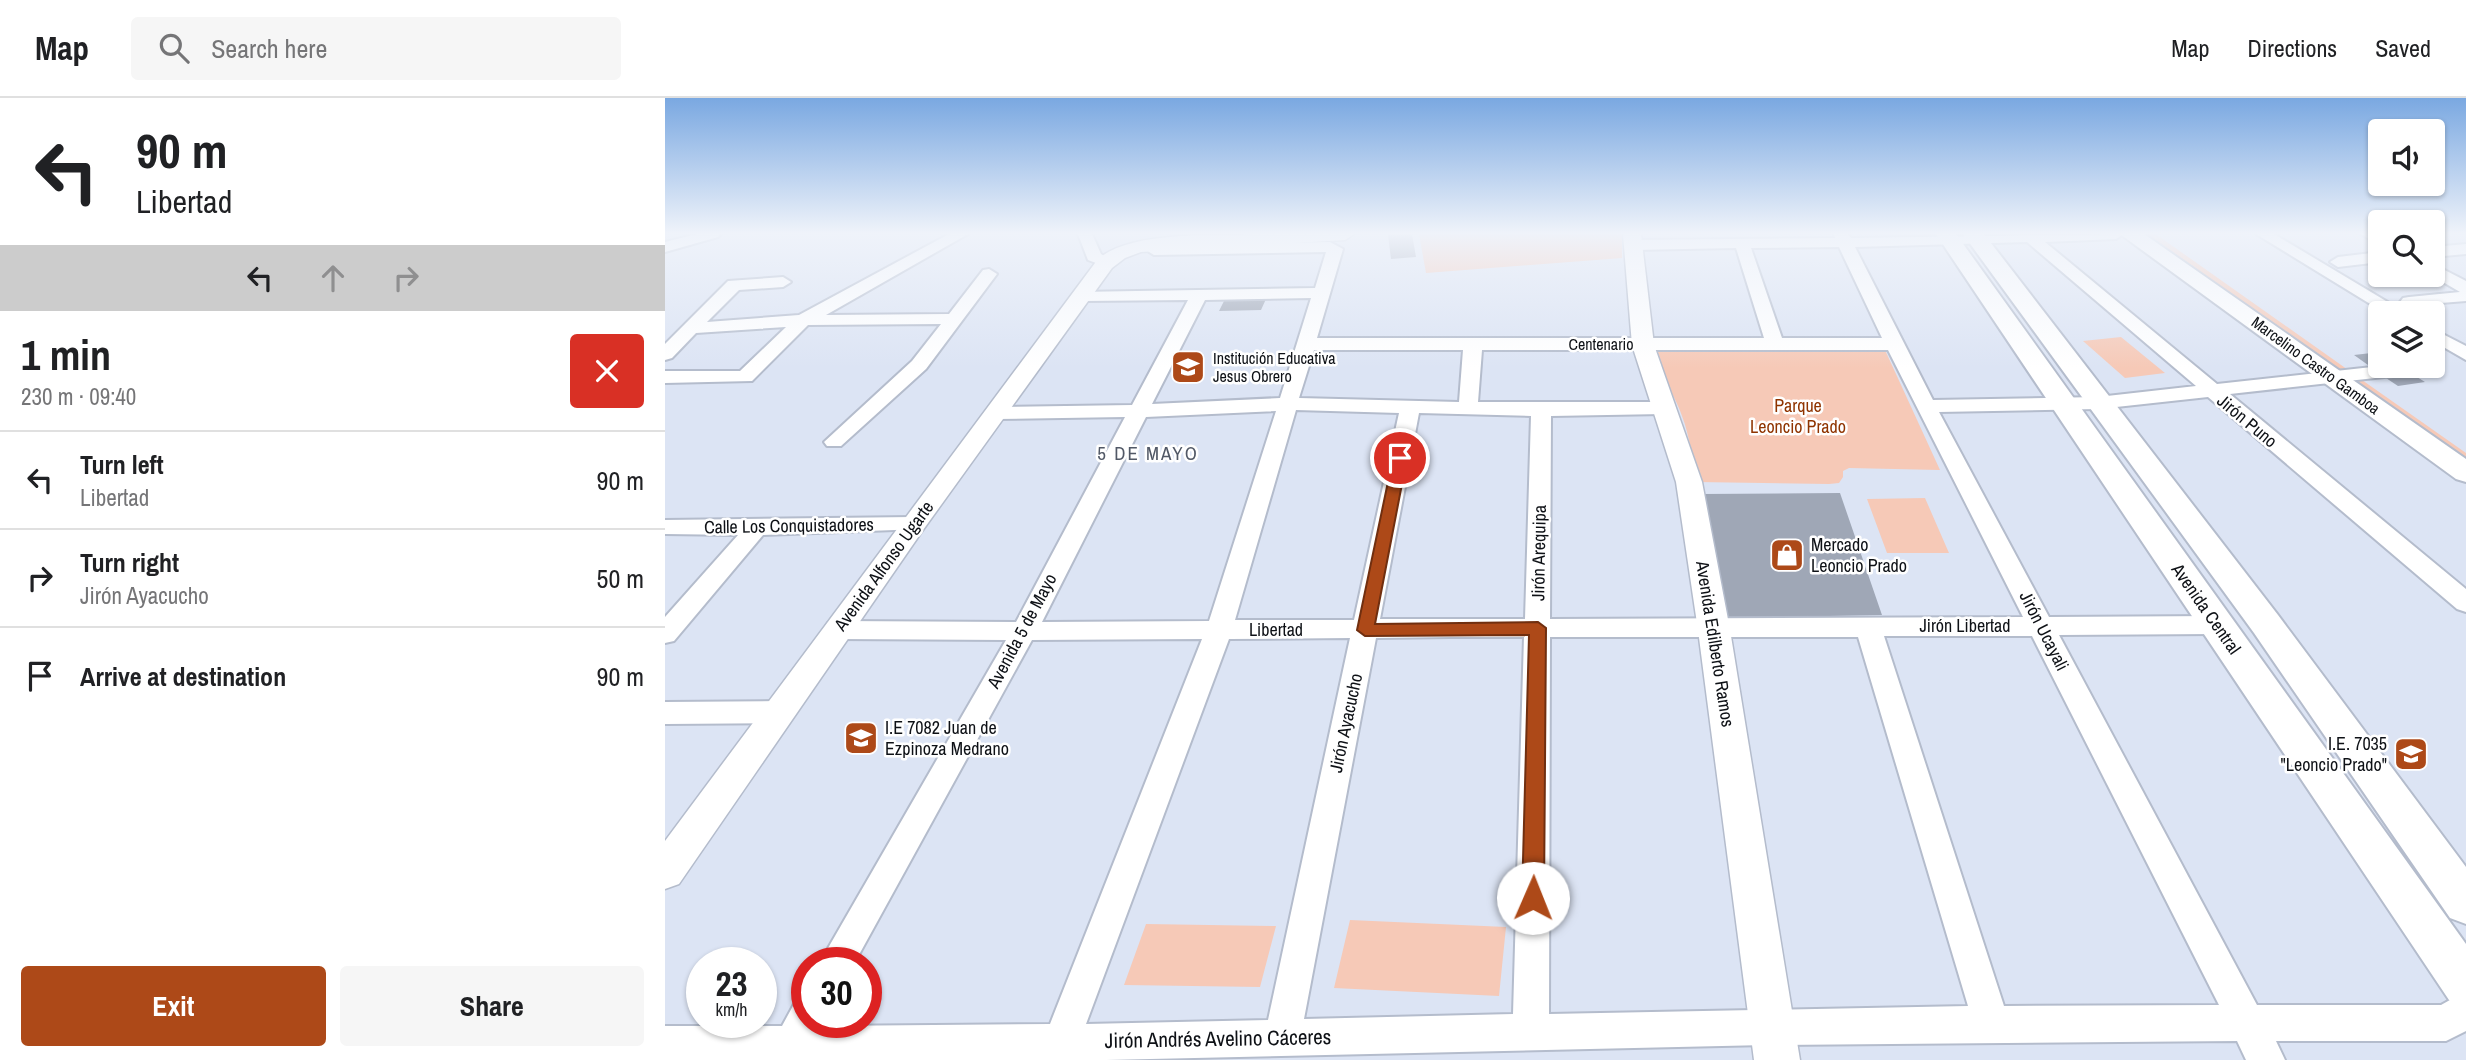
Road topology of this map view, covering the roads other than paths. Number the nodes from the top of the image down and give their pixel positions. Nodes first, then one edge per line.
1 (878, 279) edge
2 (985, 279) edge
3 (1093, 279) edge
4 (1326, 279) edge
5 (1637, 279) edge
6 (1754, 279) edge
7 (1863, 279) edge
8 (1988, 279) edge
9 (1996, 279) edge
10 (2074, 279) edge
11 (2198, 279) edge
12 (2217, 279) edge
13 (2348, 279) edge
14 (2450, 279) edge
15 (2466, 288) edge
16 (1322, 293) junction
17 (1199, 295) junction
18 (1083, 296) junction
19 (2466, 296) edge
20 (2390, 301) edge
21 (2440, 301) edge
22 (955, 319) junction
23 (803, 320) junction
24 (759, 323) junction
25 (693, 328) junction
26 (2445, 341) edge
27 (1307, 344) junction
28 (1473, 344) junction
29 (1894, 344) junction
30 (1643, 345) junction
31 (1775, 345) junction
32 (665, 354) edge
33 (2466, 354) edge
34 (2466, 361) edge
35 (2445, 364) edge
36 (2368, 374) edge
37 (665, 377) edge
38 (2346, 377) junction
39 (2211, 392) junction
40 (2064, 403) junction
41 (2098, 403) junction
42 (1289, 404) junction
43 (1927, 406) junction
44 (1664, 408) junction
45 (1410, 409) junction
46 (1468, 409) junction
47 (1541, 410) junction
48 (1138, 411) junction
49 (996, 413) junction
50 (834, 442) dead end
51 (2466, 450) edge
52 (2466, 473) edge
53 (913, 524) junction
54 (665, 527) edge
55 (757, 528) junction
56 (2463, 597) edge
57 (2216, 625) junction
58 (1868, 626) junction
59 (2041, 626) junction
60 (1538, 628) junction
61 (837, 630) junction
62 (1365, 630) junction
63 (1714, 630) junction
64 (1219, 631) junction
65 (1023, 633) junction
66 (665, 634) edge
67 (779, 712) junction
68 (665, 713) edge
69 (665, 872) edge
70 (2466, 903) edge
71 (845, 947) edge
72 (2466, 984) edge
73 (2466, 1009) edge
74 (2247, 1023) junction
75 (1992, 1025) junction
76 (1531, 1032) junction
77 (1282, 1038) junction
78 (793, 1041) edge
79 (1061, 1042) junction
80 (665, 1044) edge
81 (1775, 1044) edge
82 (2266, 1060) edge

1 - 23 street
2 - 22 street
3 - 18 street, Avenida Alfonso Ugarte
4 - 16 street
5 - 30 street, Avenida Edilberto Ramos
6 - 31 street
7 - 29 street, Jirón Ucayali
8 - 40 main road, Avenida Central
9 - 41 main road, Avenida Central
10 - 39 street, Jirón Puno
11 - 38 main road, Marcelino Castro Gamboa
12 - 38 main road, Marcelino Castro Gamboa
13 - 20 street
14 - 15 street
16 - 17 street
16 - 27 street
17 - 18 street
17 - 48 street, Avenida 5 de Mayo
18 - 49 street, Avenida Alfonso Ugarte
19 - 21 street
22 - 23 street
22 - 50 street
23 - 24 street
23 - 37 street
24 - 25 street
24 - 25 street
25 - 32 street
26 - 33 street
27 - 28 street, Centenario
27 - 42 street
28 - 30 street, Centenario
28 - 46 street
29 - 31 street, Centenario
29 - 43 street, Jirón Ucayali
30 - 31 street, Centenario
30 - 44 street, Avenida Edilberto Ramos
34 - 35 street
36 - 38 street
38 - 39 street
38 - 51 main road, Marcelino Castro Gamboa
38 - 52 main road, Marcelino Castro Gamboa
39 - 41 street
39 - 56 street, Jirón Puno
40 - 41 street
40 - 43 street
40 - 57 main road, Avenida Central
41 - 70 main road, Avenida Central
42 - 45 street
42 - 48 street
42 - 64 street
43 - 59 street, Jirón Ucayali
44 - 47 street
44 - 63 street, Avenida Edilberto Ramos
45 - 46 street
45 - 62 street, Jirón Ayacucho
46 - 47 street
47 - 60 street, Jirón Arequipa
48 - 49 street
48 - 65 street, Avenida 5 de Mayo
49 - 53 street, Avenida Alfonso Ugarte
53 - 55 street, Calle Los Conquistadores
53 - 61 street, Avenida Alfonso Ugarte
54 - 55 street, Calle Los Conquistadores
55 - 66 street
57 - 59 street, Jirón Libertad
57 - 72 main road, Avenida Central
58 - 59 street, Jirón Libertad
58 - 63 street, Jirón Libertad
58 - 75 street
59 - 74 street, Jirón Ucayali
60 - 62 street, Libertad
60 - 63 street, Libertad
60 - 76 street, Jirón Arequipa
61 - 65 street, Libertad
61 - 67 street, Avenida Alfonso Ugarte
62 - 64 street, Libertad
62 - 77 street, Jirón Ayacucho
63 - 81 street, Avenida Edilberto Ramos
64 - 65 street, Libertad
64 - 79 street
65 - 71 street, Avenida 5 de Mayo
67 - 68 street
67 - 69 street, Avenida Alfonso Ugarte
73 - 74 street, Jirón Andrés Avelino Cáceres
74 - 75 street, Jirón Andrés Avelino Cáceres
74 - 82 street, Jirón Ucayali
75 - 81 street, Jirón Andrés Avelino Cáceres
76 - 77 street, Jirón Andrés Avelino Cáceres
76 - 81 street, Jirón Andrés Avelino Cáceres
77 - 79 street, Jirón Andrés Avelino Cáceres
78 - 79 street, Jirón Andrés Avelino Cáceres
78 - 80 street, Jirón Andrés Avelino Cáceres

